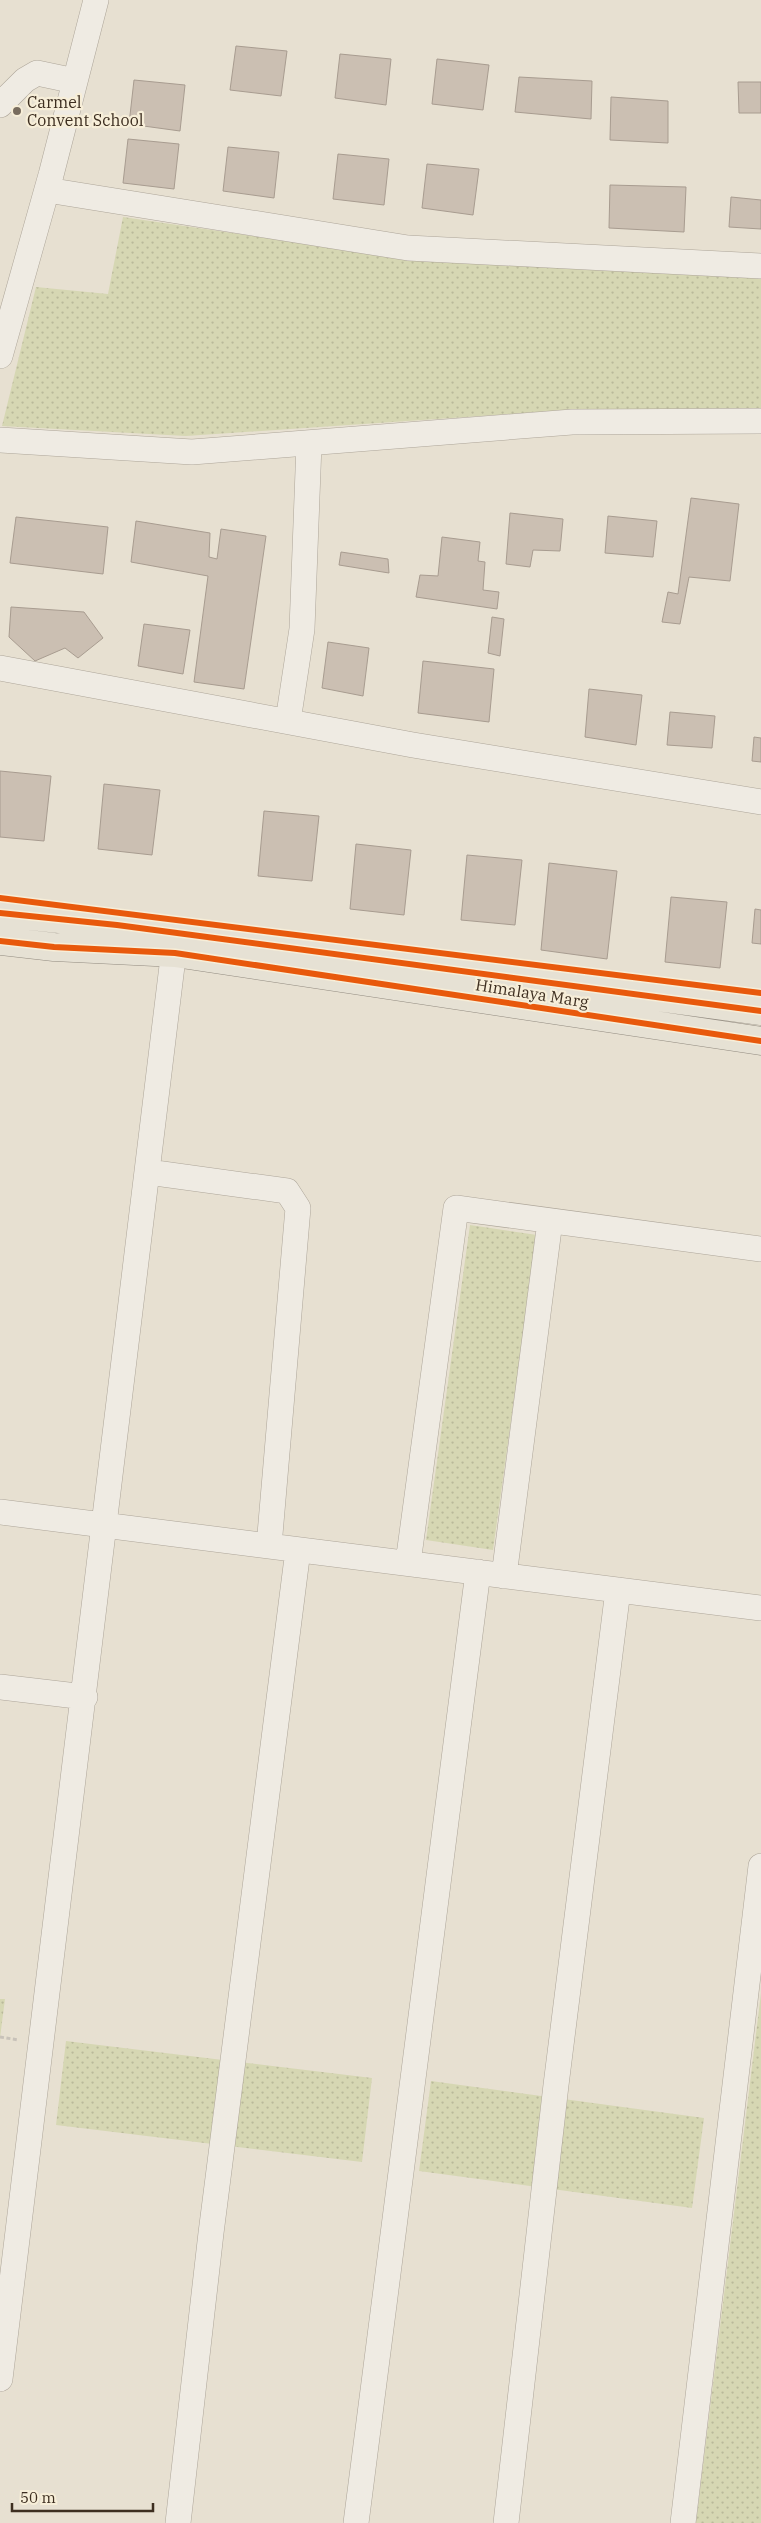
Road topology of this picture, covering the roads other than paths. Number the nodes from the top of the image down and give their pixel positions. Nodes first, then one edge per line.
1 (96, 0) edge
2 (75, 80) junction
3 (0, 105) edge
4 (47, 190) junction
5 (761, 266) edge
6 (2, 342) edge
7 (761, 421) edge
8 (0, 440) edge
9 (309, 444) junction
10 (0, 668) edge
11 (288, 722) junction
12 (761, 802) edge
13 (0, 913) edge
14 (0, 941) edge
15 (176, 943) junction
16 (761, 1011) edge
17 (761, 1041) edge
18 (148, 1172) junction
19 (550, 1221) junction
20 (761, 1250) edge
21 (0, 1512) edge
22 (105, 1525) junction
23 (268, 1546) junction
24 (298, 1550) junction
25 (408, 1564) junction
26 (478, 1572) junction
27 (504, 1576) junction
28 (618, 1590) junction
29 (761, 1608) edge
30 (0, 1687) edge
31 (84, 1697) junction
32 (761, 1866) edge
33 (0, 2379) edge
34 (178, 2523) edge
35 (356, 2523) edge
36 (506, 2523) edge
37 (683, 2523) edge

1 - 2 street
2 - 3 street
2 - 4 street
4 - 5 street
4 - 6 street
7 - 9 street
8 - 9 street
9 - 11 street
10 - 11 street
11 - 12 street
13 - 15 main road, Himalaya Marg
14 - 15 main road, Himalaya Marg
15 - 16 main road, Himalaya Marg
15 - 17 main road, Himalaya Marg
15 - 18 street
18 - 22 street
18 - 23 street
19 - 20 street
19 - 25 street
19 - 27 street
21 - 22 street
22 - 23 street
22 - 31 street
23 - 24 street
24 - 25 street
24 - 34 street
25 - 26 street
26 - 27 street
26 - 35 street
27 - 28 street
28 - 29 street
28 - 36 street
30 - 31 street
31 - 33 street
32 - 37 street

